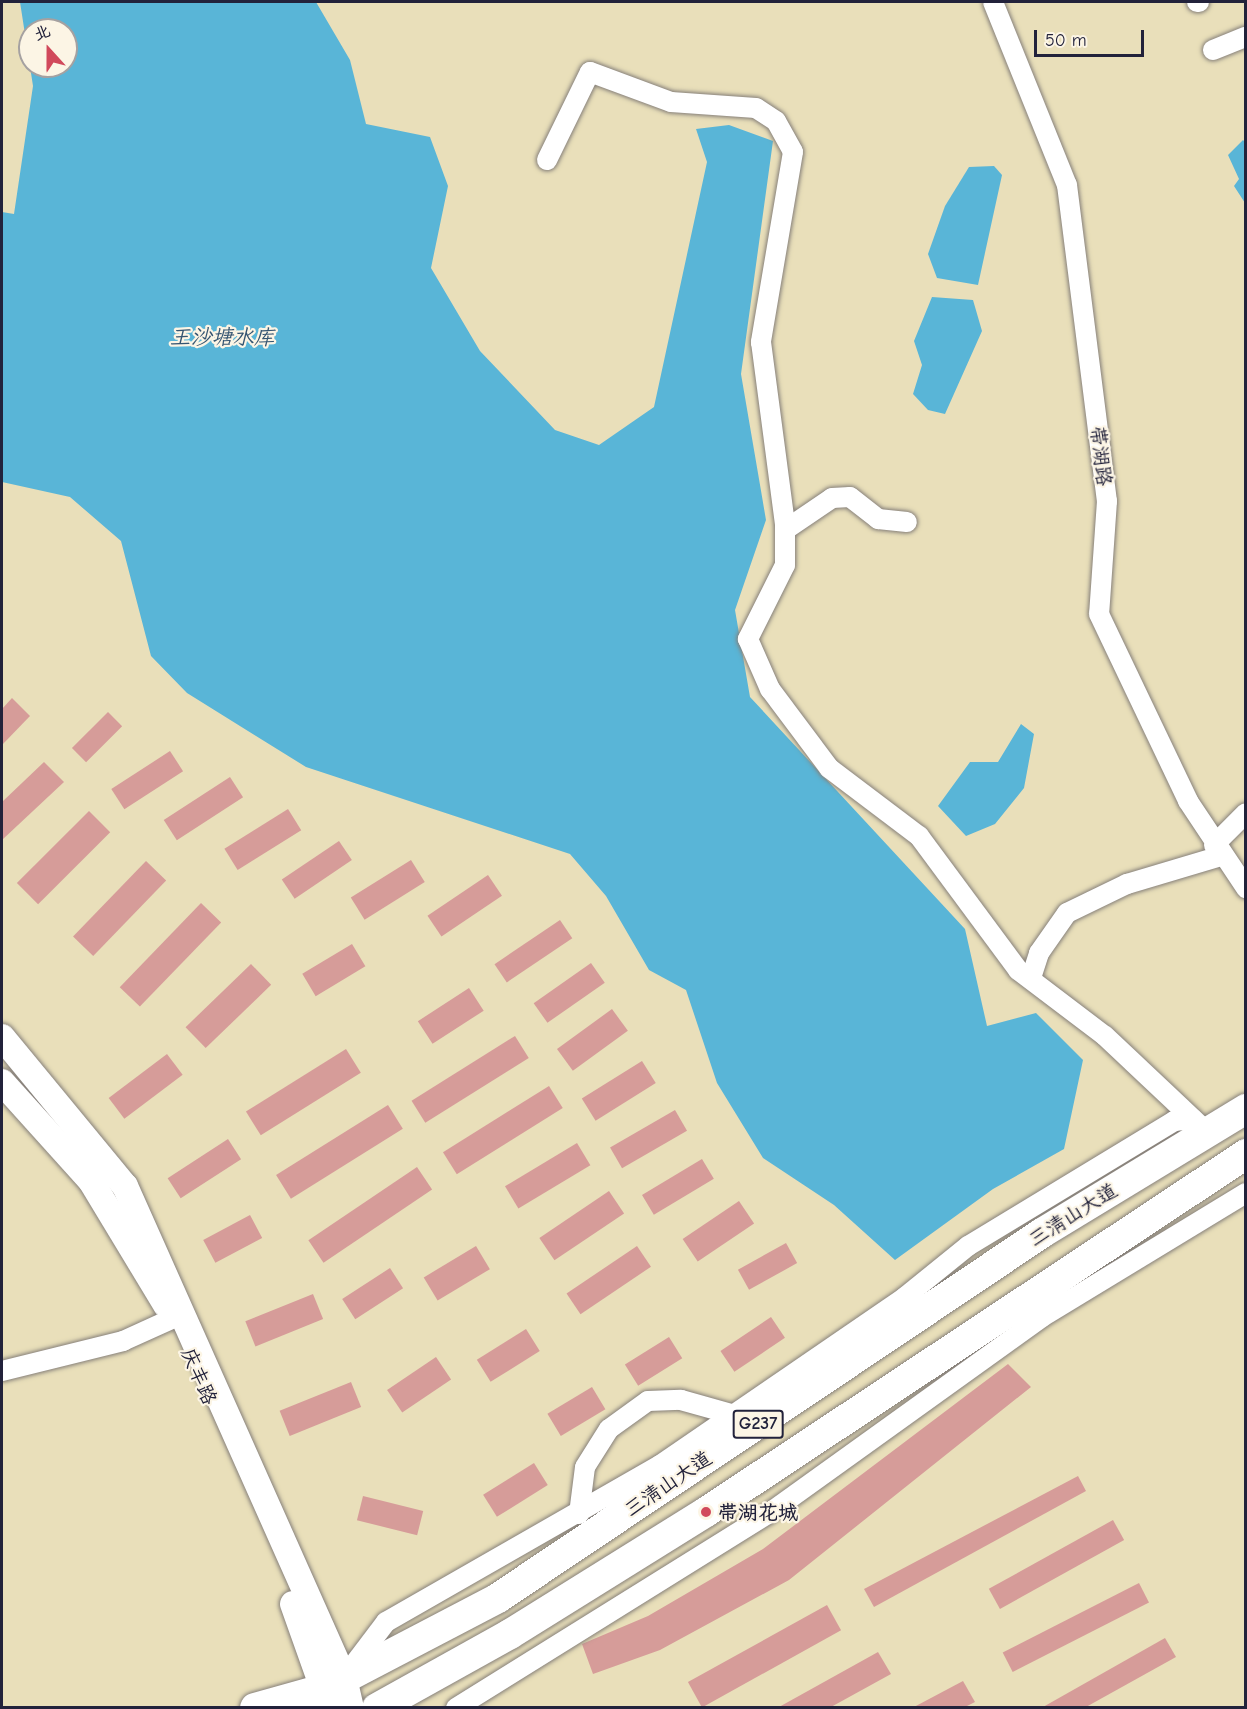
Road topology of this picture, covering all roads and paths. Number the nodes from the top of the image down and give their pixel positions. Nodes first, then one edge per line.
1 (993, 2) edge
2 (1245, 37) edge
3 (1213, 50) dead end
4 (547, 160) dead end
5 (908, 522) dead end
6 (785, 530) junction
7 (1245, 813) edge
8 (1218, 850) junction
9 (1245, 888) edge
10 (1031, 978) junction
11 (2, 1037) edge
12 (2, 1082) edge
13 (1245, 1109) edge
14 (1200, 1126) junction
15 (1245, 1154) edge
16 (1245, 1193) edge
17 (174, 1318) junction
18 (2, 1371) edge
19 (729, 1413) junction
20 (758, 1423) junction
21 (579, 1514) junction
22 (333, 1691) edge
23 (255, 1707) edge
24 (351, 1707) edge
25 (376, 1707) edge
26 (456, 1707) edge

1 - 8 street, 带湖路
2 - 3 street
4 - 6 street
5 - 6 street
6 - 10 street
7 - 8 street
8 - 9 street, 带湖路
8 - 10 street
10 - 14 street
11 - 22 main road
12 - 17 main road, 庆丰路
13 - 14 highway, 三清山大道 / G237
14 - 19 street
14 - 20 highway, 三清山大道 / G237
15 - 25 highway, G237
16 - 26 street
17 - 18 street
17 - 22 main road, 庆丰路
19 - 20 street
19 - 21 street
19 - 21 street
20 - 22 highway, 三清山大道 / G237
21 - 22 street
22 - 23 highway, 三清山大道 / G237
22 - 24 main road

